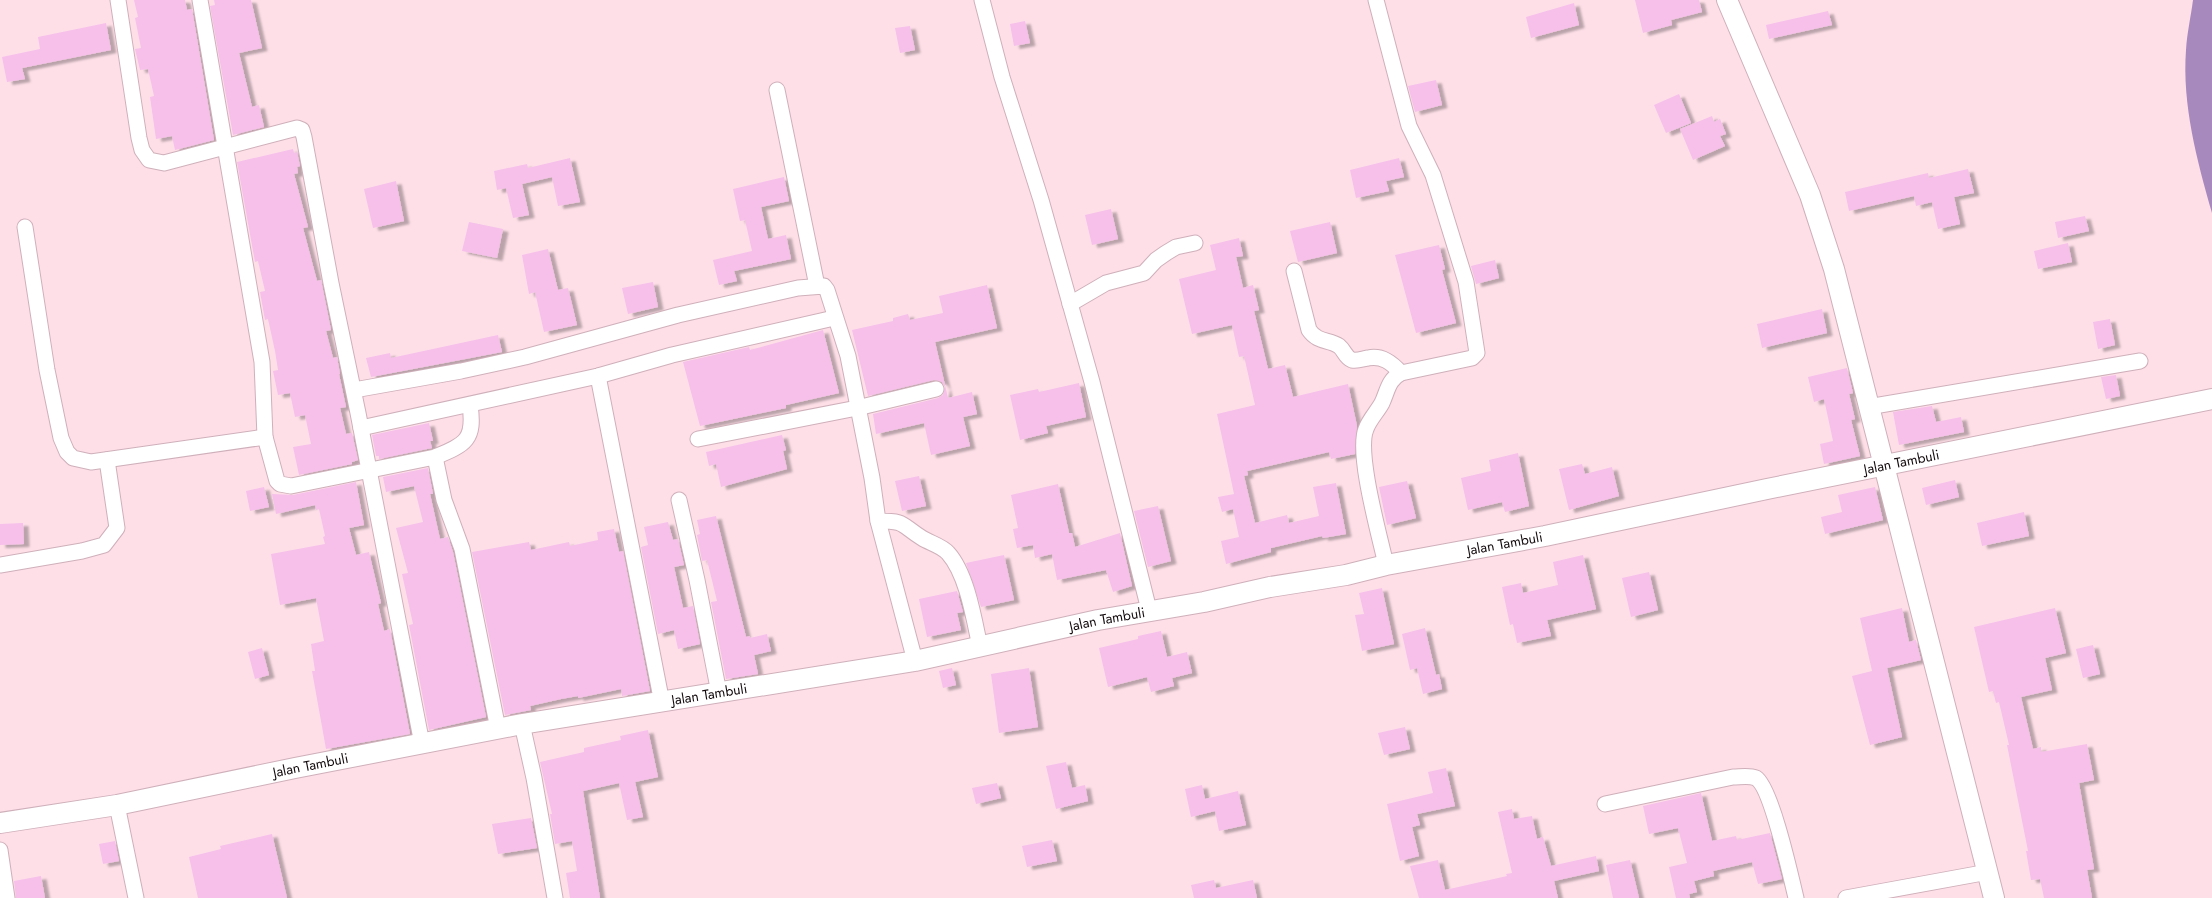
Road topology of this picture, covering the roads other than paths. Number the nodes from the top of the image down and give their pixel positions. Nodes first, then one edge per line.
1 (118, 0) edge
2 (200, 0) edge
3 (982, 0) edge
4 (1376, 0) edge
5 (1727, 0) edge
6 (777, 90) dead end
7 (226, 147) junction
8 (25, 227) dead end
9 (1196, 243) dead end
10 (1294, 271) dead end
11 (817, 286) junction
12 (1070, 304) junction
13 (834, 318) junction
14 (2140, 361) dead end
15 (1401, 373) junction
16 (598, 376) junction
17 (936, 389) dead end
18 (354, 390) junction
19 (2212, 399) edge
20 (470, 405) junction
21 (1868, 406) junction
22 (857, 408) junction
23 (361, 428) junction
24 (265, 437) junction
25 (698, 439) dead end
26 (435, 458) junction
27 (107, 460) junction
28 (1885, 465) junction
29 (369, 471) junction
30 (679, 500) dead end
31 (878, 522) junction
32 (0, 565) edge
33 (1386, 565) junction
34 (1149, 610) junction
35 (980, 647) junction
36 (915, 661) junction
37 (719, 693) junction
38 (662, 703) junction
39 (522, 724) junction
40 (498, 729) junction
41 (422, 744) junction
42 (1605, 804) dead end
43 (117, 805) junction
44 (0, 822) edge
45 (0, 850) edge
46 (1988, 872) junction
47 (7, 898) edge
48 (136, 898) edge
49 (555, 898) edge
50 (1796, 898) edge
51 (1846, 898) edge
52 (1994, 898) edge

1 - 7 street
2 - 7 street
3 - 12 street
4 - 15 street
5 - 21 street
6 - 11 street
7 - 18 street
7 - 24 street
8 - 27 street
9 - 12 street
10 - 15 street
11 - 13 street
11 - 18 street
12 - 34 street
13 - 16 street
13 - 22 street
14 - 21 street
15 - 33 street
16 - 20 street
16 - 38 street
17 - 22 street
18 - 23 street
19 - 28 street, Jalan Tambuli
20 - 23 street
20 - 26 street
21 - 28 street
22 - 25 street
22 - 31 street
23 - 29 street
24 - 27 street
24 - 29 street
26 - 29 street
26 - 40 street
27 - 32 street
28 - 33 street, Jalan Tambuli
28 - 46 street
29 - 41 street
30 - 37 street
31 - 35 street
31 - 36 street
33 - 34 street, Jalan Tambuli
34 - 35 street, Jalan Tambuli
35 - 36 street, Jalan Tambuli
36 - 37 street, Jalan Tambuli
37 - 38 street, Jalan Tambuli
38 - 39 street, Jalan Tambuli
39 - 40 street, Jalan Tambuli
39 - 49 street
40 - 41 street, Jalan Tambuli
41 - 43 street, Jalan Tambuli
42 - 50 street
43 - 44 street, Jalan Tambuli
43 - 48 street
45 - 47 street
46 - 51 street
46 - 52 street

